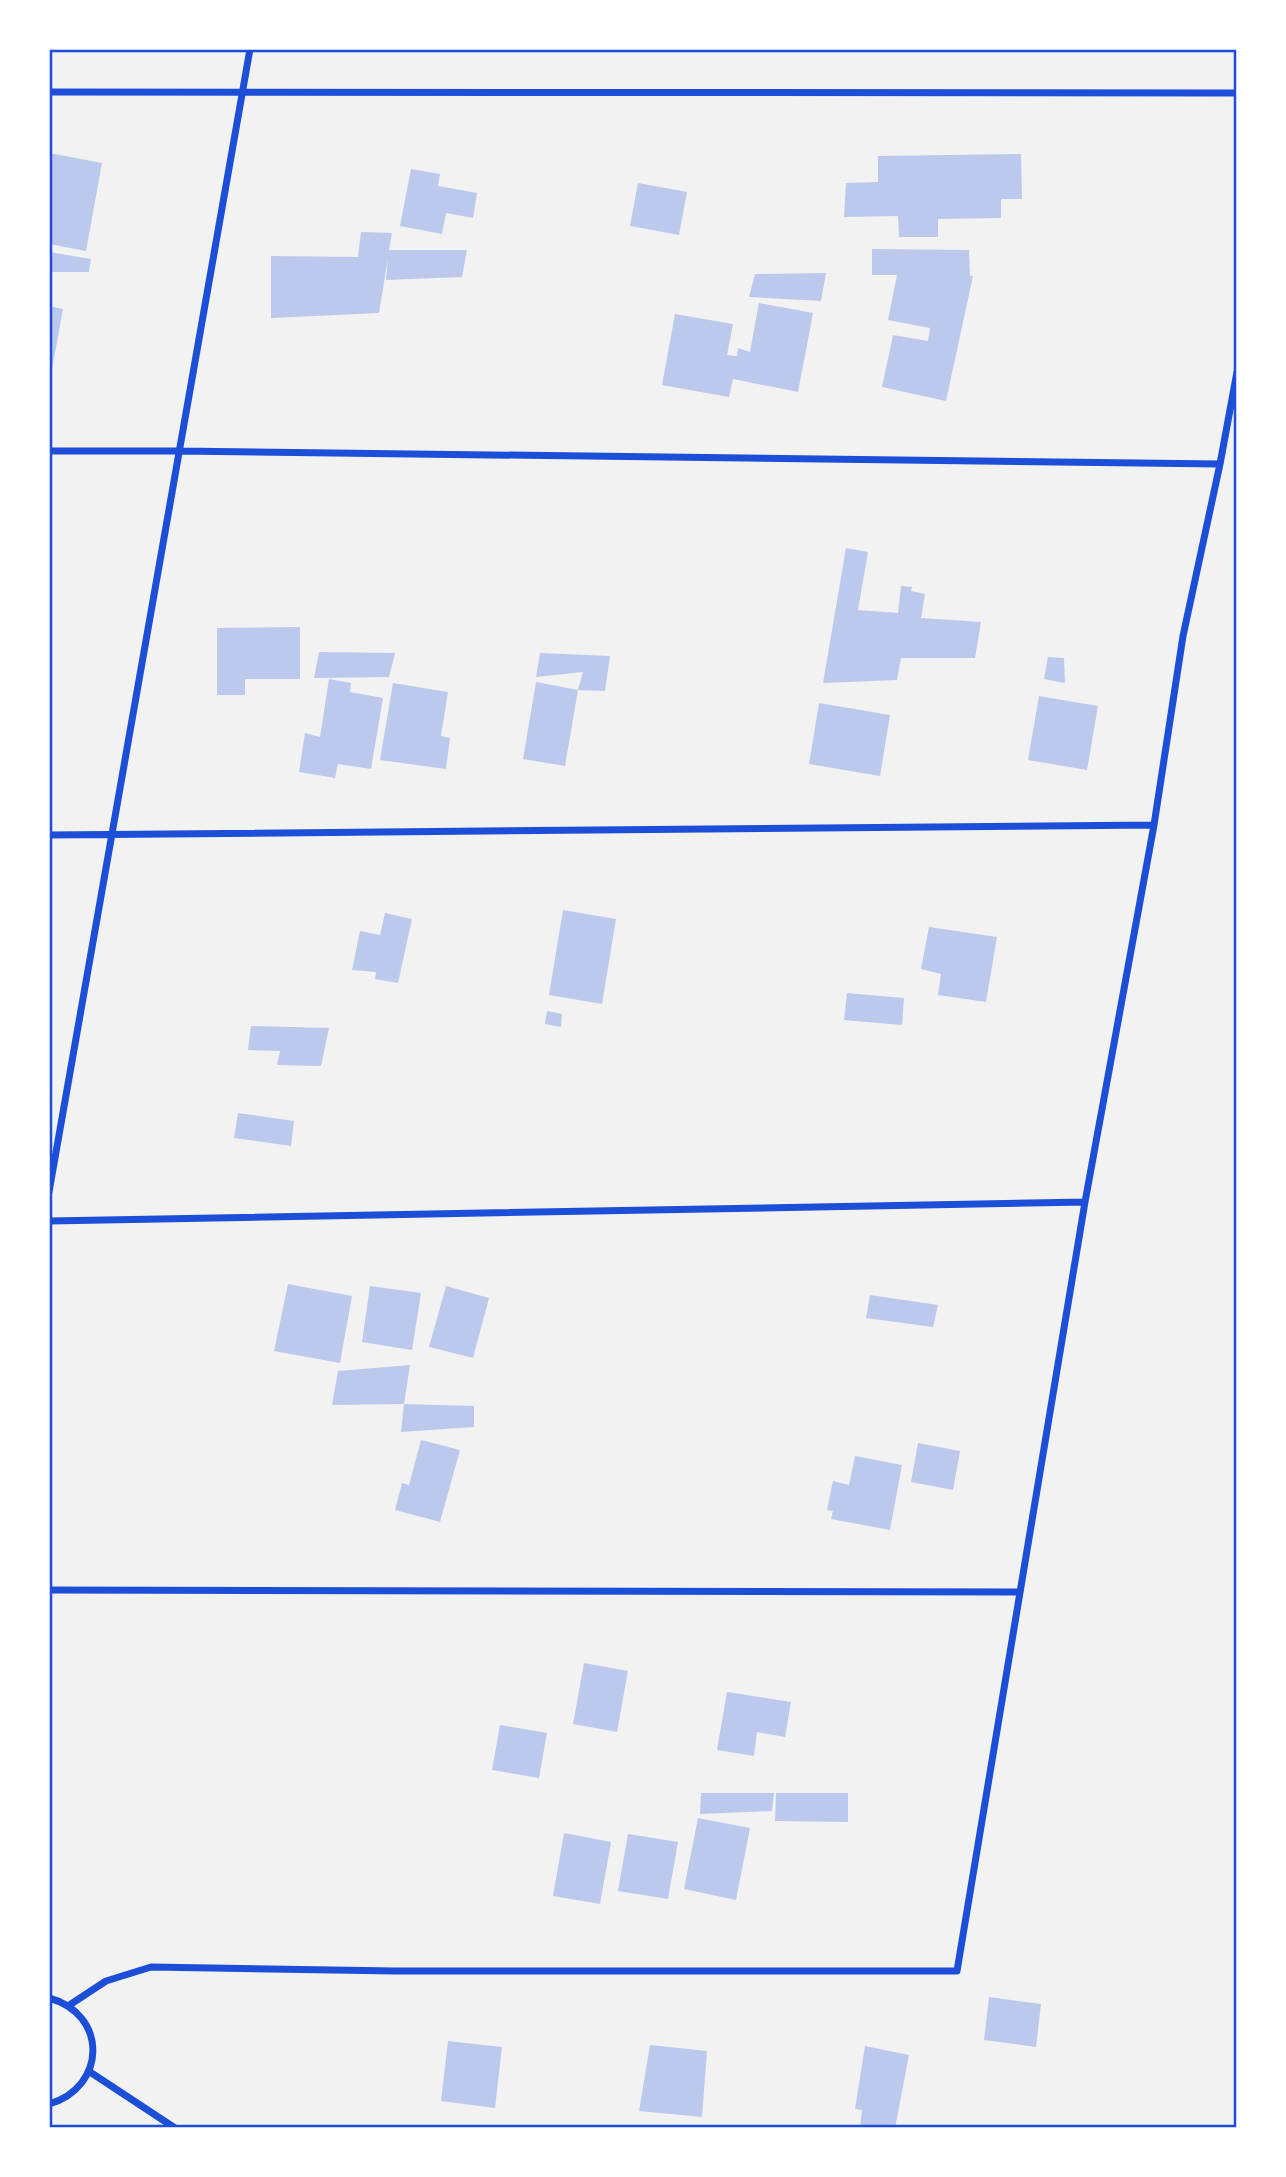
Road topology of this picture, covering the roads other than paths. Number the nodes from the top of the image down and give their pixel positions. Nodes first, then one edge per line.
1 (250, 49) edge
2 (49, 92) edge
3 (242, 93) junction
4 (1237, 93) edge
5 (1237, 372) edge
6 (179, 450) junction
7 (49, 451) edge
8 (1220, 464) junction
9 (1154, 825) junction
10 (49, 835) edge
11 (112, 835) junction
12 (49, 1192) edge
13 (1085, 1202) junction
14 (49, 1221) edge
15 (49, 1590) edge
16 (1020, 1592) junction
17 (49, 1998) edge
18 (68, 2006) junction
19 (90, 2072) junction
20 (49, 2104) edge
21 (176, 2128) edge

1 - 3 street
2 - 3 street
3 - 4 street
3 - 6 street
5 - 8 street
6 - 7 street
6 - 8 street
6 - 11 street
8 - 9 street
9 - 11 street
9 - 13 street
10 - 11 street
11 - 12 street
13 - 14 street
13 - 16 street
15 - 16 street
16 - 18 street
17 - 18 street
18 - 19 street
19 - 20 street
19 - 21 street

